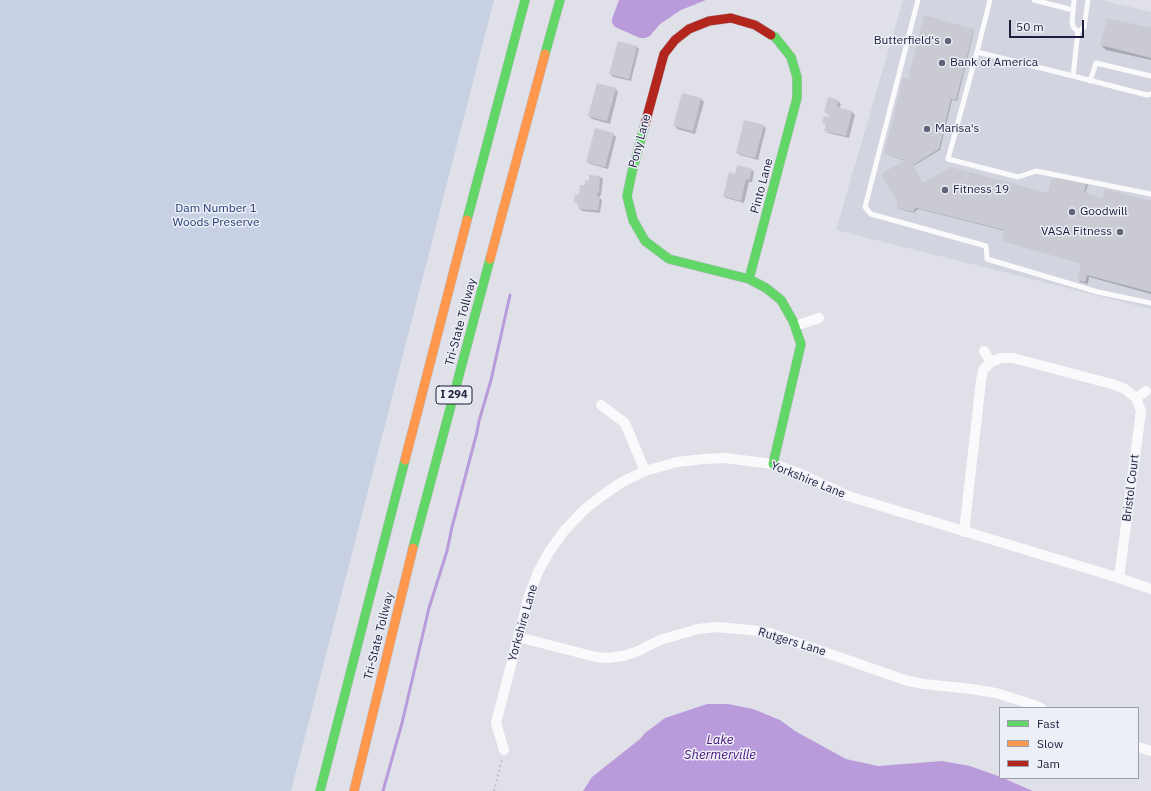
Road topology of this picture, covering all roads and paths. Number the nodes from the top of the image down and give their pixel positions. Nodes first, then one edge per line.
1 (526, 0) edge
2 (560, 0) edge
3 (918, 0) edge
4 (990, 0) edge
5 (1034, 0) edge
6 (1074, 0) edge
7 (1088, 0) edge
8 (1073, 10) junction
9 (1078, 30) junction
10 (977, 52) junction
11 (1073, 76) junction
12 (1151, 76) edge
13 (1090, 81) junction
14 (1151, 94) edge
15 (798, 98) joint
16 (1151, 194) edge
17 (749, 279) junction
18 (1151, 303) edge
19 (819, 318) dead end
20 (795, 326) junction
21 (984, 351) dead end
22 (991, 362) junction
23 (1146, 391) dead end
24 (1136, 398) junction
25 (601, 405) dead end
26 (773, 464) junction
27 (645, 471) junction
28 (964, 532) junction
29 (1119, 578) junction
30 (1151, 589) edge
31 (518, 637) junction
32 (1038, 707) edge
33 (1139, 748) edge
34 (504, 750) joint
35 (1151, 750) edge
36 (320, 791) edge
37 (354, 791) edge
38 (494, 791) edge

1 - 36 main road, Tri-State Tollway / I 294
2 - 37 main road, Tri-State Tollway / I 294
3 - 18 lane
4 - 10 lane
5 - 8 lane
6 - 8 lane
7 - 9 lane
8 - 9 lane
9 - 11 lane
10 - 11 lane
10 - 16 lane
11 - 13 lane
12 - 13 lane
13 - 14 lane
15 - 17 main road, Pinto Lane
15 - 17 main road, Pony Lane
17 - 20 main road, Pony Lane
19 - 20 street
20 - 26 main road, Pony Lane
21 - 22 street
22 - 24 street
22 - 28 street
23 - 24 street
24 - 29 street, Bristol Court
25 - 27 street
26 - 27 street, Yorkshire Lane
26 - 28 street, Yorkshire Lane
27 - 31 street, Yorkshire Lane
28 - 29 street, Yorkshire Lane
29 - 30 street, Yorkshire Lane
31 - 32 street, Rutgers Lane
31 - 34 street, Yorkshire Lane
33 - 35 street
34 - 38 path

